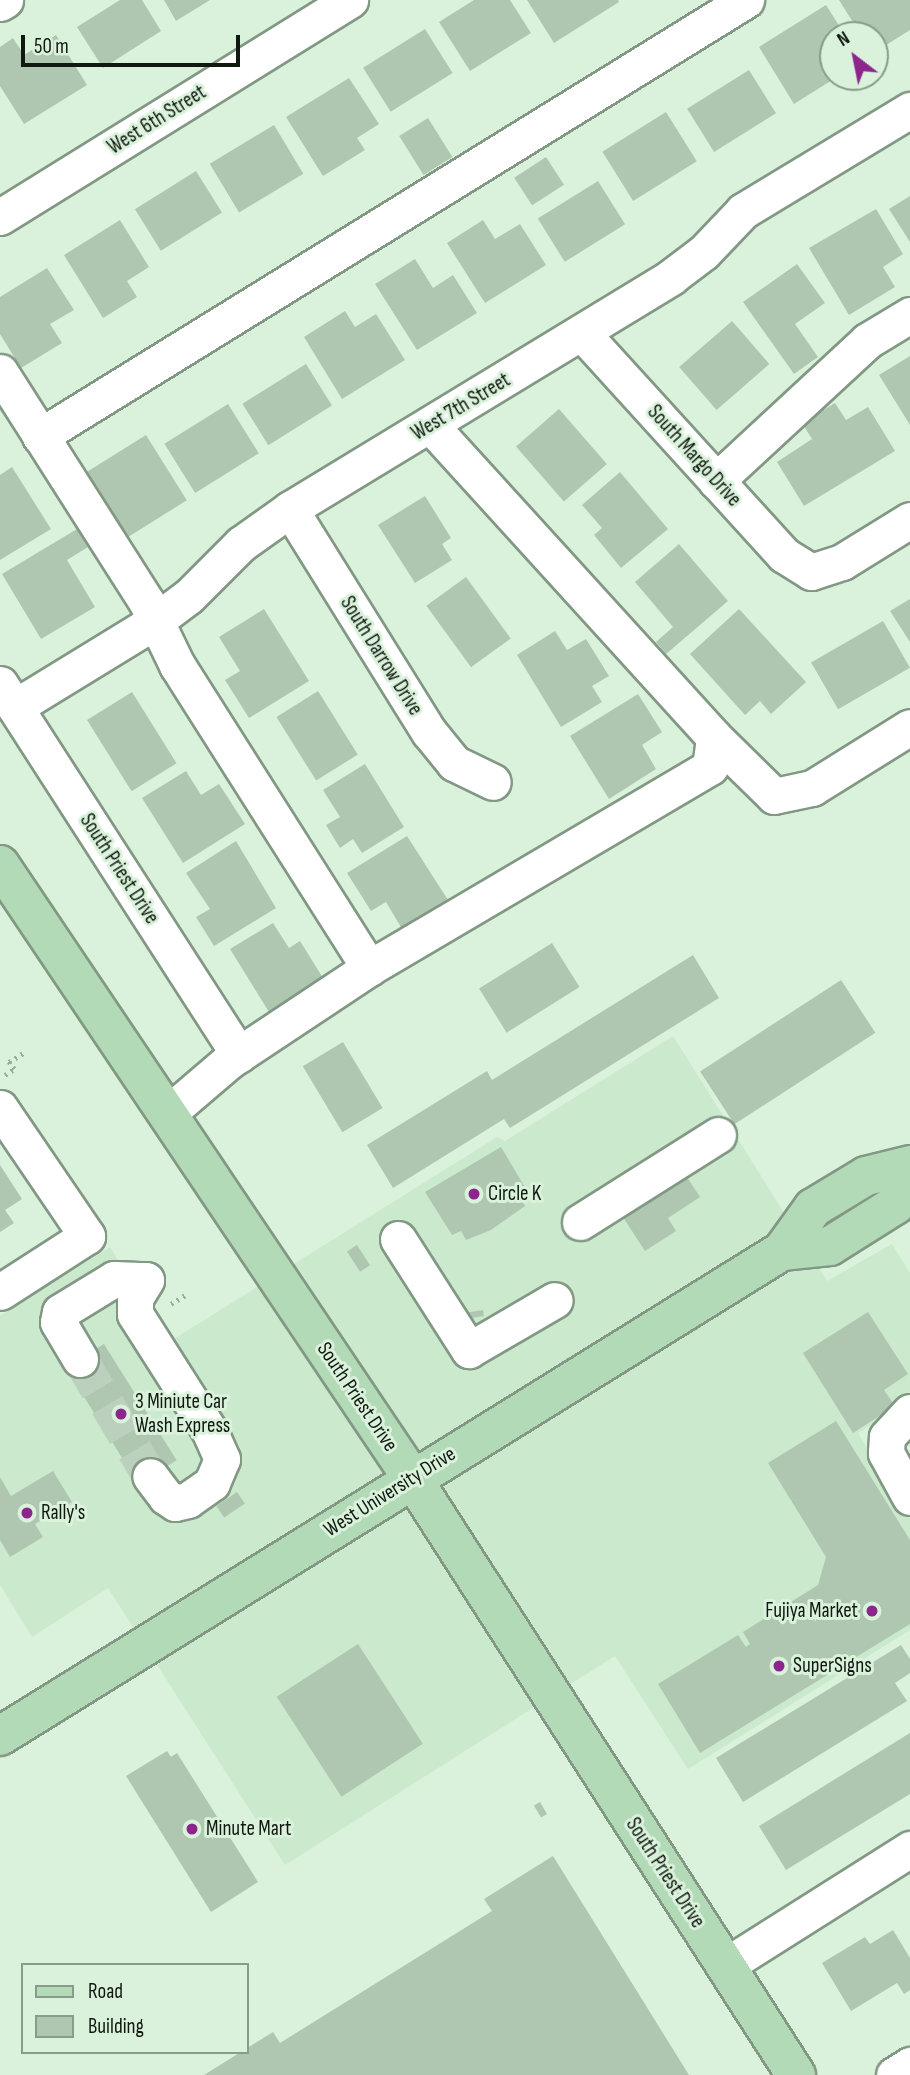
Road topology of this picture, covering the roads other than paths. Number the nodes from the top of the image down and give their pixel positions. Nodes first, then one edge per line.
1 (5, 0) edge
2 (350, 0) edge
3 (746, 0) edge
4 (0, 3) edge
5 (910, 110) edge
6 (0, 217) edge
7 (910, 315) edge
8 (582, 333) junction
9 (0, 372) edge
10 (431, 426) junction
11 (40, 436) junction
12 (716, 481) junction
13 (290, 509) junction
14 (910, 520) edge
15 (157, 620) junction
16 (7, 696) edge
17 (910, 727) edge
18 (714, 737) junction
19 (493, 782) dead end
20 (0, 866) edge
21 (369, 968) junction
22 (239, 1055) junction
23 (2, 1092) edge
24 (167, 1114) junction
25 (718, 1135) dead end
26 (910, 1166) edge
27 (910, 1184) edge
28 (580, 1222) dead end
29 (398, 1239) dead end
30 (782, 1251) junction
31 (0, 1292) edge
32 (555, 1300) dead end
33 (80, 1359) tunnel mouth
34 (910, 1412) edge
35 (150, 1476) tunnel mouth
36 (412, 1478) junction
37 (910, 1497) edge
38 (0, 1736) edge
39 (910, 1849) edge
40 (725, 1966) junction
41 (910, 2065) edge
42 (796, 2075) edge
43 (894, 2075) edge

1 - 4 street
2 - 6 street, West 6th Street
3 - 11 street
5 - 8 street, West 7th Street
7 - 12 street
8 - 10 street, West 7th Street
8 - 12 street, South Margo Drive
9 - 11 street
10 - 13 street, West 7th Street
10 - 18 street
11 - 15 street
12 - 14 street, South Margo Drive
13 - 15 street, West 7th Street
13 - 19 street, South Darrow Drive
15 - 16 street, West 7th Street
15 - 21 street
16 - 22 street, South Priest Drive
17 - 18 street
18 - 21 street
20 - 24 main road, South Priest Drive
21 - 22 street
22 - 24 street
23 - 31 street
24 - 36 main road, South Priest Drive
25 - 28 street
26 - 30 main road, West University Drive
27 - 30 main road, West University Drive
29 - 32 street
30 - 36 main road, West University Drive
33 - 35 street
34 - 37 street
36 - 38 main road, West University Drive
36 - 40 main road, South Priest Drive
39 - 40 street
40 - 42 main road, South Priest Drive
41 - 43 street

